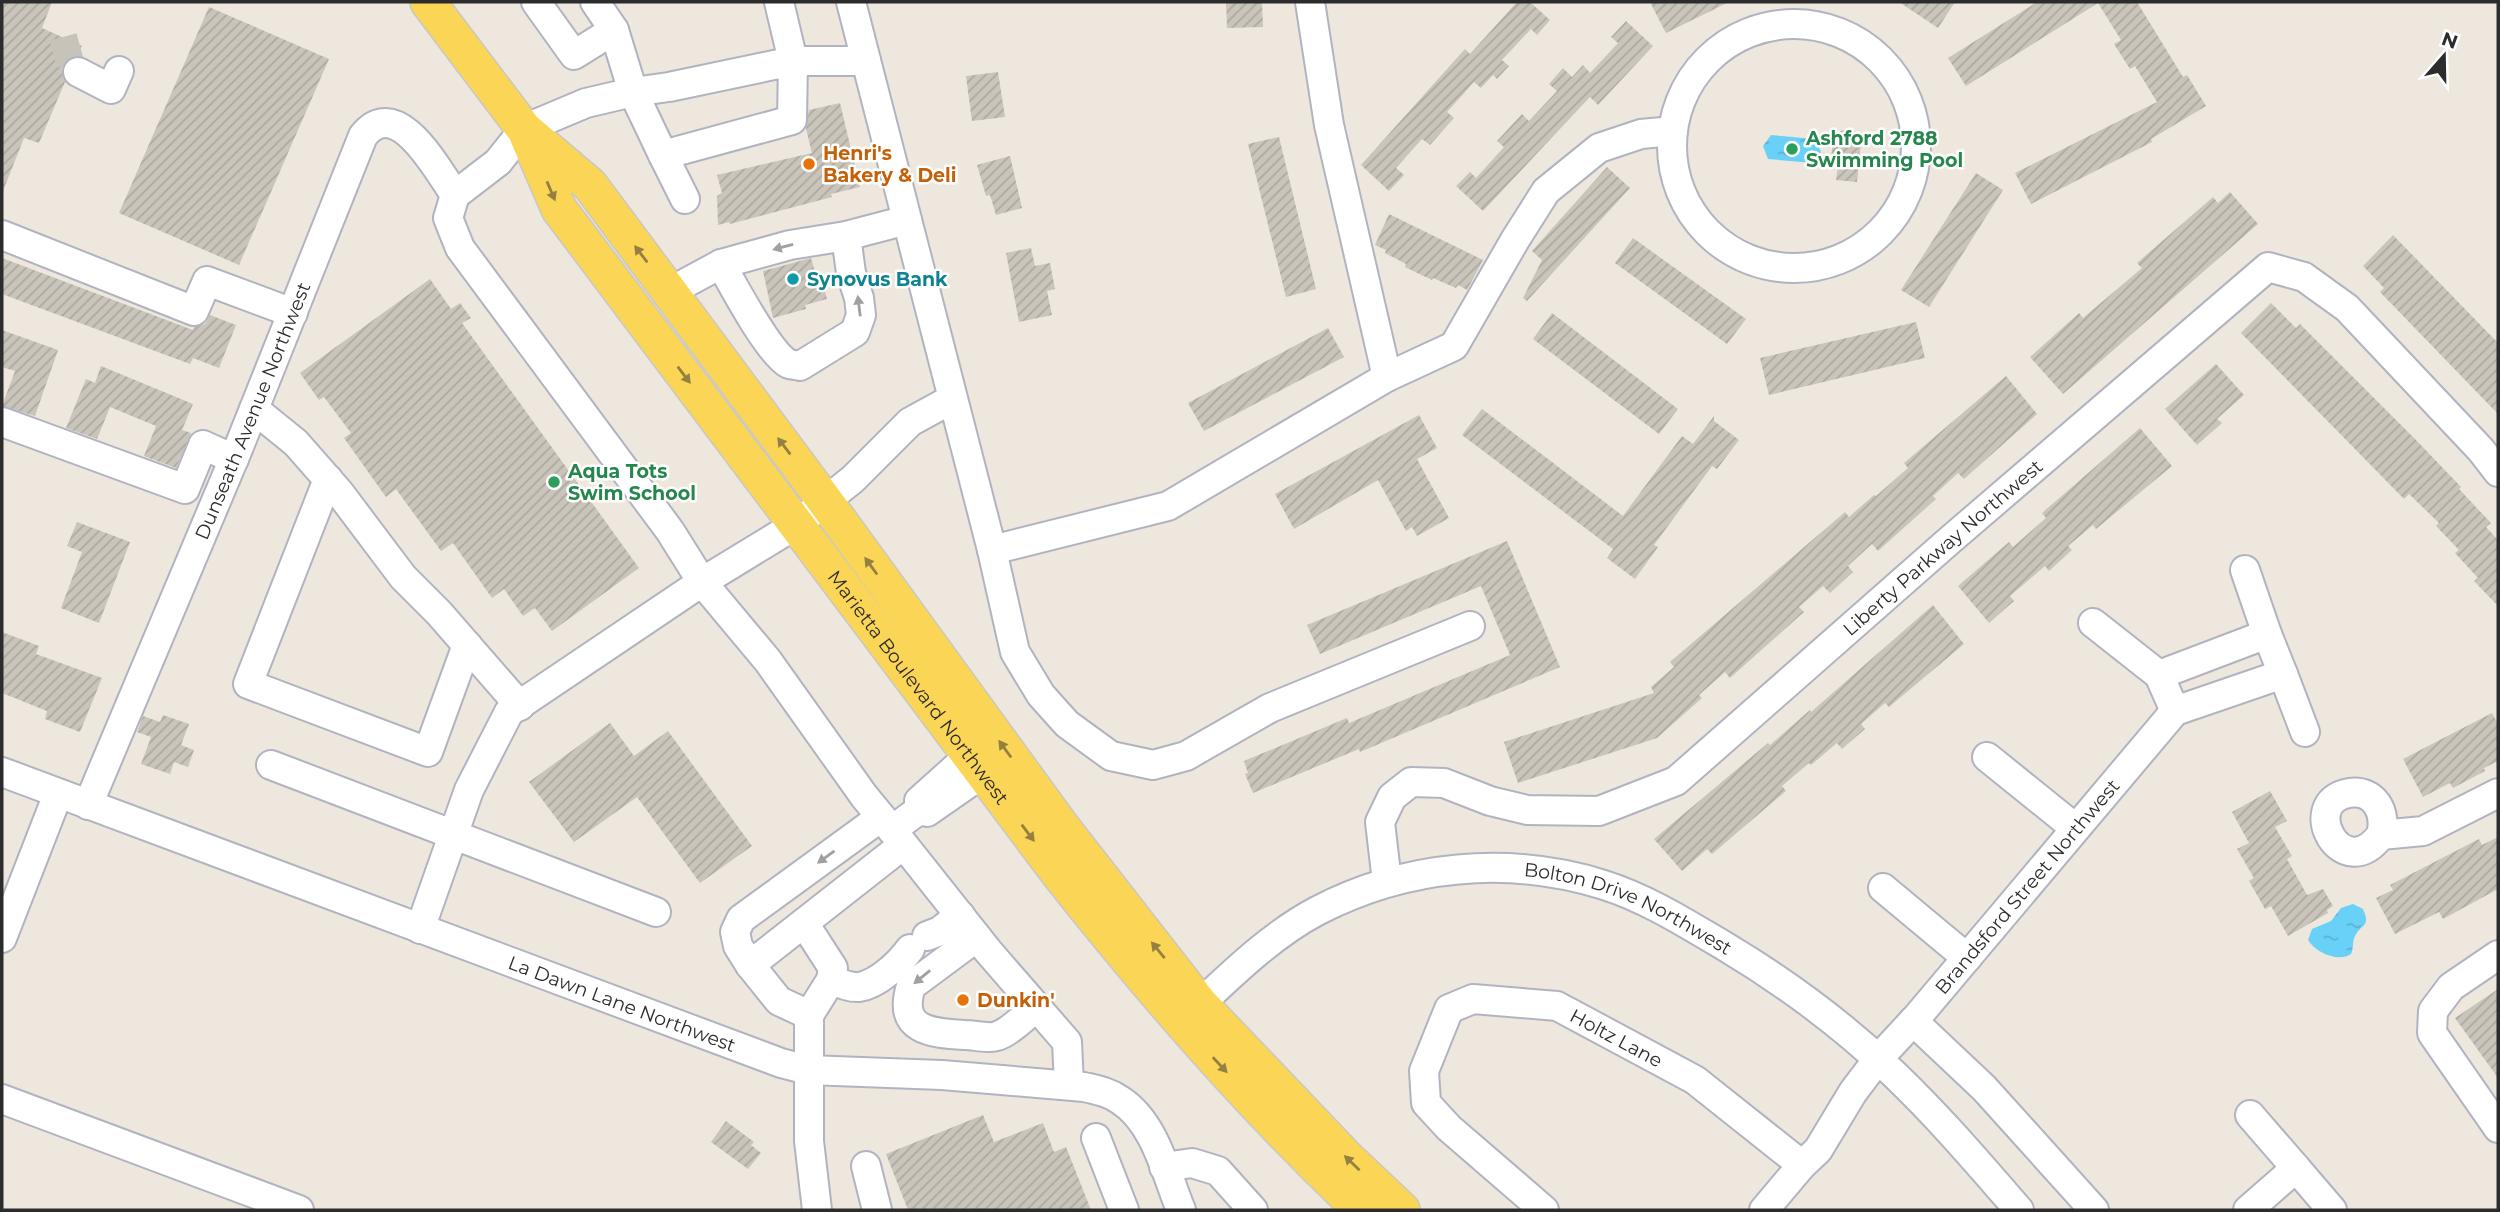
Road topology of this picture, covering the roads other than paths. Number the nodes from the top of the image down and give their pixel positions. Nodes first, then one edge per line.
1 (428, 2) edge
2 (536, 2) edge
3 (595, 2) edge
4 (1310, 2) edge
5 (855, 4) edge
6 (781, 9) edge
7 (614, 30) junction
8 (793, 61) junction
9 (866, 61) junction
10 (119, 71) dead end
11 (78, 72) tunnel mouth
12 (633, 92) junction
13 (524, 129) junction
14 (1672, 131) junction
15 (663, 155) junction
16 (455, 195) junction
17 (685, 199) dead end
18 (907, 220) junction
19 (2, 235) edge
20 (846, 236) junction
21 (721, 264) junction
22 (669, 292) junction
23 (293, 313) junction
24 (1387, 377) junction
25 (952, 399) junction
26 (254, 409) junction
27 (2, 422) edge
28 (234, 459) junction
29 (2498, 472) edge
30 (328, 479) junction
31 (825, 501) junction
32 (797, 524) junction
33 (992, 550) junction
34 (2245, 570) dead end
35 (702, 582) junction
36 (2093, 622) dead end
37 (1470, 626) dead end
38 (2267, 634) junction
39 (467, 645) junction
40 (2159, 674) junction
41 (2283, 674) junction
42 (520, 706) junction
43 (2175, 711) junction
44 (2305, 732) dead end
45 (1987, 757) dead end
46 (977, 764) junction
47 (271, 765) dead end
48 (2, 772) edge
49 (2498, 793) edge
50 (58, 794) junction
51 (88, 805) junction
52 (2075, 828) junction
53 (892, 831) junction
54 (453, 835) junction
55 (2381, 835) dead end
56 (1387, 882) junction
57 (1883, 888) dead end
58 (656, 912) dead end
59 (804, 923) junction
60 (420, 929) junction
61 (2, 938) edge
62 (933, 941) junction
63 (2498, 955) edge
64 (1967, 958) junction
65 (750, 965) junction
66 (831, 980) junction
67 (1037, 1007) junction
68 (1190, 1013) junction
69 (809, 1015) junction
70 (1913, 1021) junction
71 (1878, 1059) junction
72 (807, 1070) junction
73 (1069, 1085) junction
74 (2, 1099) edge
75 (2250, 1115) dead end
76 (2498, 1128) edge
77 (1096, 1138) dead end
78 (1159, 1156) junction
79 (1802, 1165) junction
80 (866, 1166) dead end
81 (2296, 1168) junction
82 (299, 1210) edge
83 (817, 1210) edge
84 (877, 1210) edge
85 (1124, 1210) edge
86 (1181, 1210) edge
87 (1253, 1210) edge
88 (1361, 1210) edge
89 (1402, 1210) edge
90 (1544, 1210) edge
91 (1764, 1210) edge
92 (2019, 1210) edge
93 (2094, 1210) edge
94 (2248, 1210) edge
95 (2332, 1210) edge

1 - 13 main road
2 - 7 street
3 - 7 street
4 - 24 street
5 - 9 street
6 - 8 street
7 - 12 street
8 - 9 street
8 - 12 street
8 - 15 street
9 - 18 street
10 - 11 street
12 - 13 street
12 - 15 street
13 - 16 street
22 -> 13 main road
13 -> 32 main road, Marietta Boulevard Northwest
14 - 14 street
14 - 24 street
15 - 17 street
16 - 23 street, Dunseath Avenue Northwest
16 - 35 street
18 - 20 street
18 - 25 street
19 - 23 street
20 -> 21 street
21 -> 20 street
21 - 22 street
31 -> 22 main road
23 - 26 street, Dunseath Avenue Northwest
24 - 33 street
25 - 31 street
25 - 33 street
26 - 28 street, Dunseath Avenue Northwest
26 - 30 street
27 - 28 street
28 - 51 street, Dunseath Avenue Northwest
29 - 56 street, Liberty Parkway Northwest
30 - 39 street
30 - 39 street
31 - 32 street
68 -> 31 main road
32 - 35 street
32 - 46 main road, Marietta Boulevard Northwest
33 - 37 street
34 - 38 street
35 - 42 street
35 - 53 street
36 - 40 street
38 - 40 street
38 - 41 street
39 - 42 street
40 - 43 street
41 - 43 street
41 - 44 street
42 - 54 street
43 - 52 street, Brandsford Street Northwest
45 - 52 street
46 - 53 street
46 -> 68 main road, Marietta Boulevard Northwest
47 - 54 street
48 - 50 street
49 - 55 street
50 - 51 street, La Dawn Lane Northwest
50 - 61 street
51 - 60 street, La Dawn Lane Northwest
52 - 64 street, Brandsford Street Northwest
53 - 59 street
53 - 62 street
53 -> 65 street
54 - 58 street
54 - 60 street
56 - 68 street, Bolton Drive Northwest
56 - 71 street, Bolton Drive Northwest
57 - 64 street
59 - 65 street
59 - 66 street
60 - 72 street, La Dawn Lane Northwest
62 - 66 street
62 - 67 street
62 -> 67 street
63 - 76 street
64 - 70 street, Brandsford Street Northwest
65 - 69 street
66 - 69 street
67 - 73 street
68 -> 88 main road, Marietta Boulevard Northwest
89 -> 68 main road
69 - 72 street
70 - 71 street, Brandsford Street Northwest
70 - 93 street
71 - 79 street
71 - 92 street, Bolton Drive Northwest
72 - 73 street, La Dawn Lane Northwest
72 - 83 street
73 - 78 street, La Dawn Lane Northwest
74 - 82 street
75 - 81 street
77 - 85 street
78 - 86 street, La Dawn Lane Northwest
78 - 87 street
79 - 90 street, Holtz Lane
79 - 91 street
80 - 84 street
81 - 94 street
81 - 95 street

